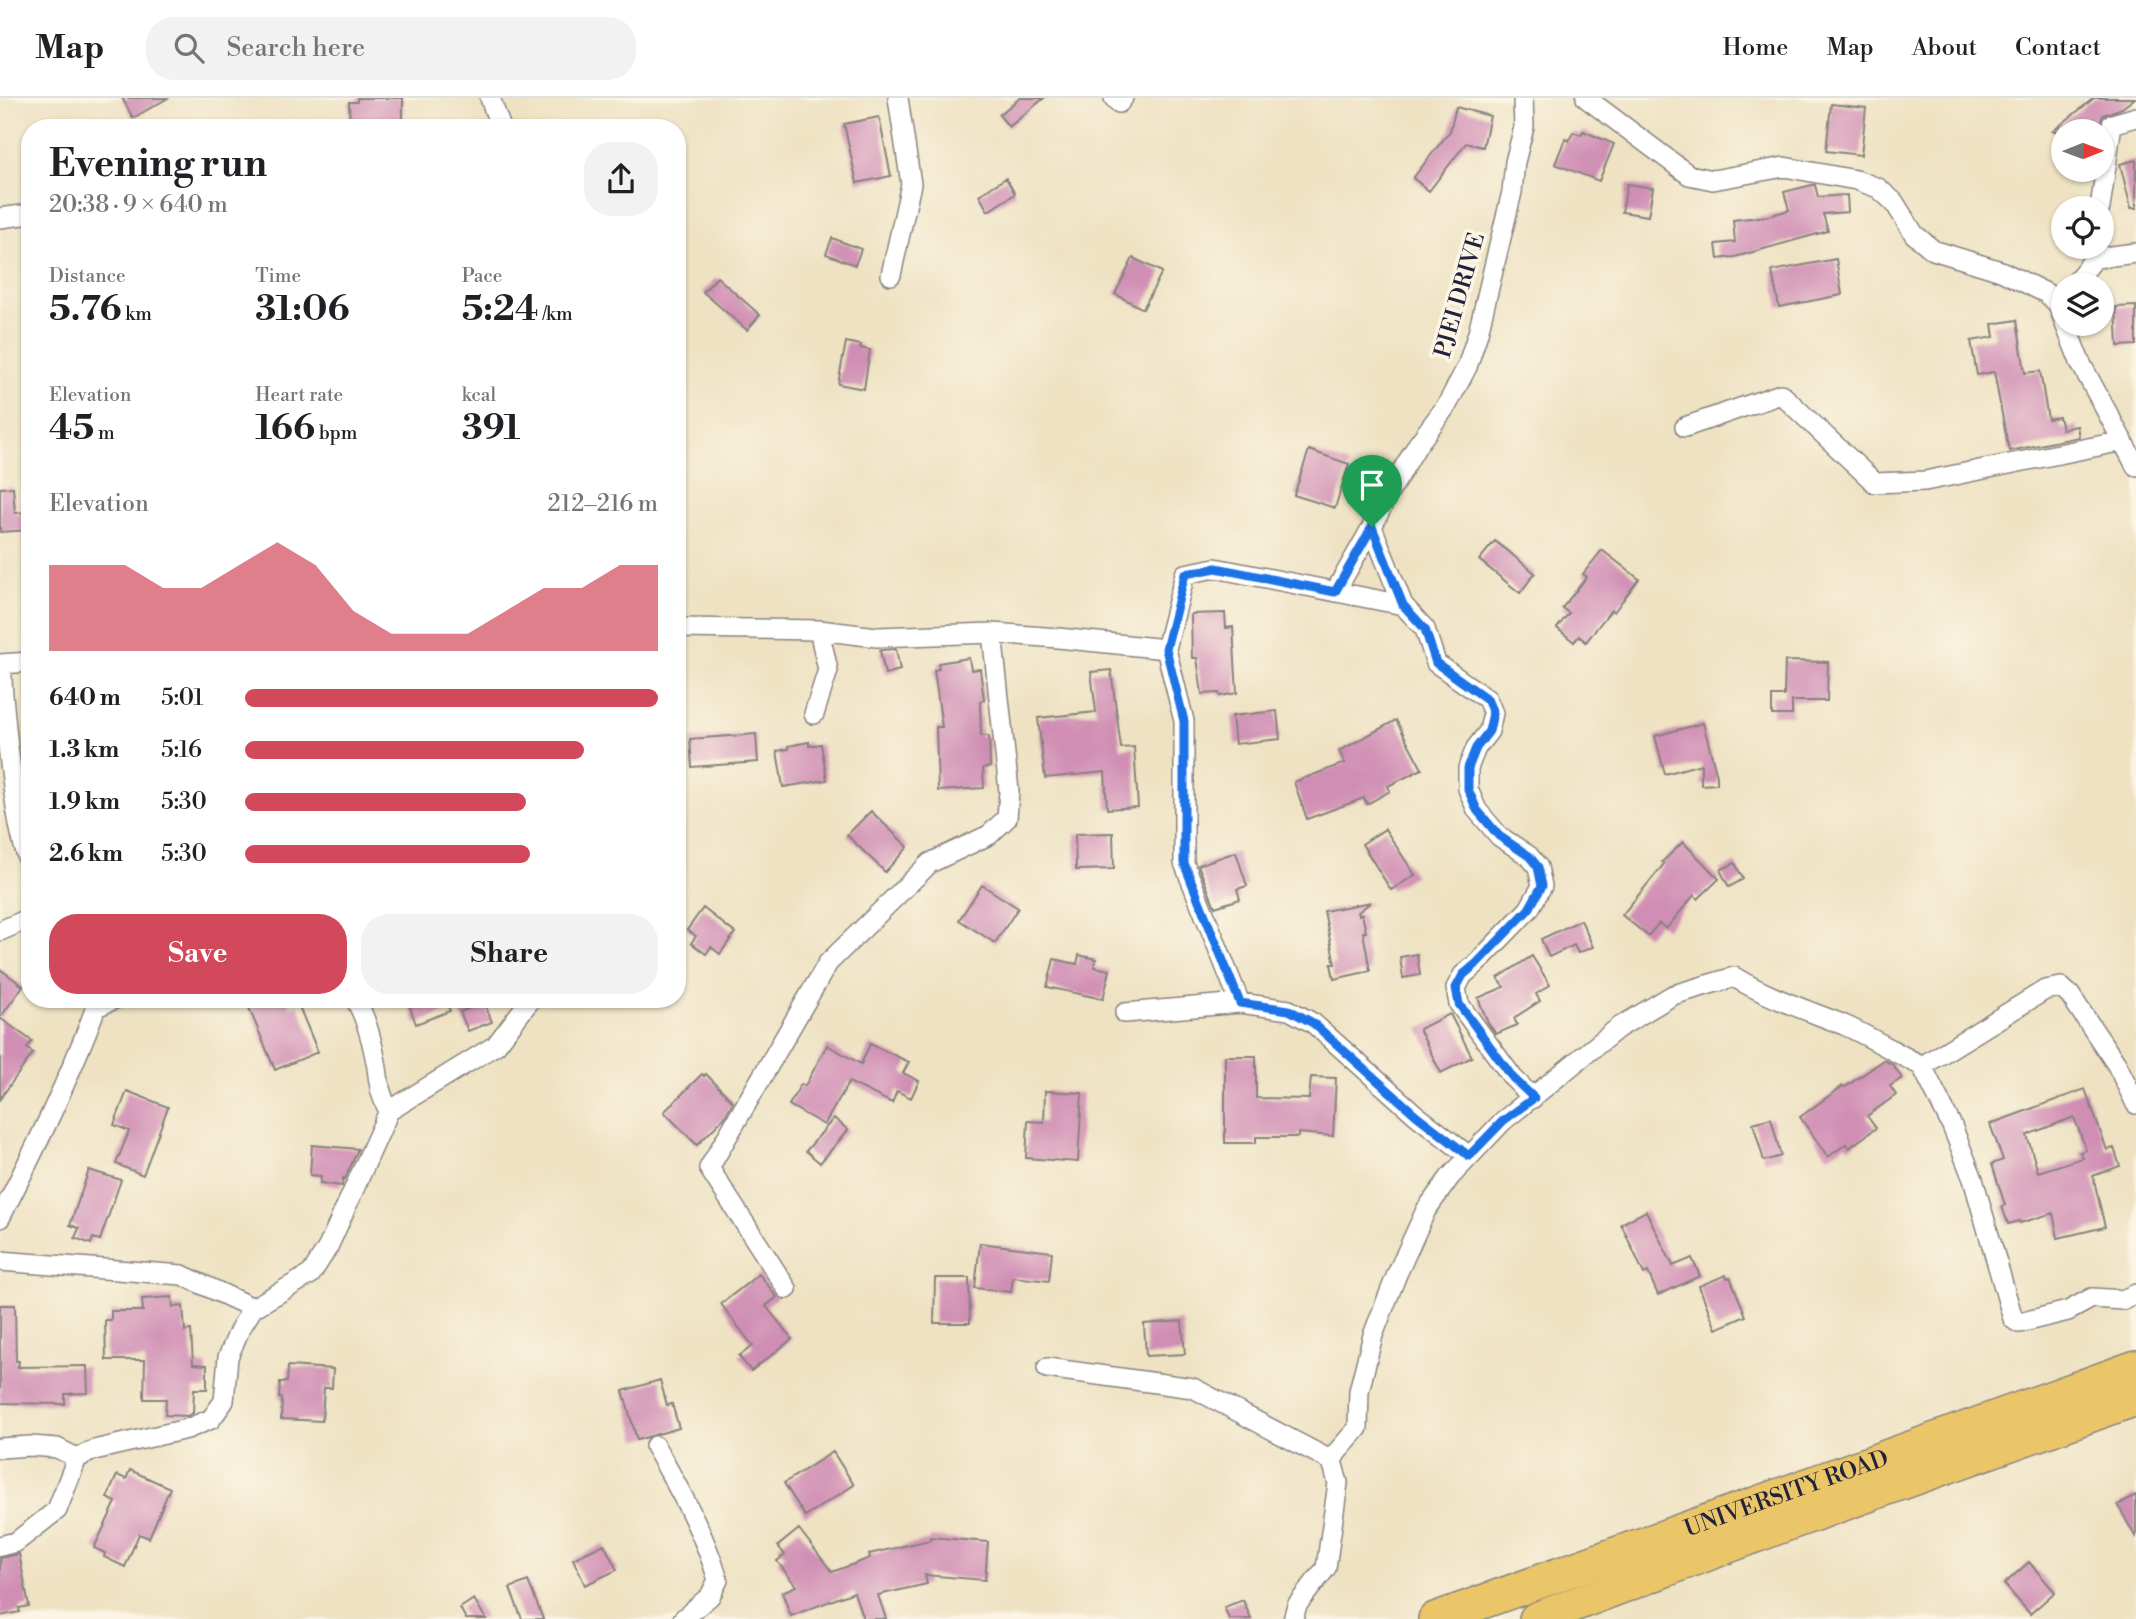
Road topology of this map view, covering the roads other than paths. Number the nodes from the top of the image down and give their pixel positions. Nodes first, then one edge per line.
1 (490, 98) edge
2 (898, 98) edge
3 (1114, 98) edge
4 (1123, 98) edge
5 (1523, 98) edge
6 (1586, 98) edge
7 (2136, 117) edge
8 (498, 119) edge
9 (2102, 196) edge
10 (21, 215) edge
11 (0, 218) edge
12 (2114, 252) edge
13 (2136, 253) edge
14 (891, 275) dead end
15 (2051, 297) edge
16 (2070, 336) edge
17 (1685, 427) dead end
18 (2123, 441) junction
19 (2136, 466) edge
20 (1372, 527) junction
21 (1335, 592) junction
22 (1403, 605) junction
23 (686, 628) edge
24 (819, 631) junction
25 (992, 634) junction
26 (1166, 649) junction
27 (21, 663) edge
28 (0, 664) edge
29 (814, 714) dead end
30 (21, 832) edge
31 (21, 922) edge
32 (0, 931) edge
33 (1240, 1003) junction
34 (92, 1008) edge
35 (360, 1008) edge
36 (524, 1008) edge
37 (1125, 1013) dead end
38 (1922, 1066) junction
39 (1534, 1098) junction
40 (2136, 1104) edge
41 (389, 1111) junction
42 (1469, 1156) junction
43 (0, 1218) edge
44 (0, 1261) edge
45 (786, 1289) dead end
46 (2136, 1294) edge
47 (253, 1308) junction
48 (2136, 1367) edge
49 (1047, 1368) dead end
50 (2136, 1399) edge
51 (655, 1446) dead end
52 (0, 1448) edge
53 (77, 1458) junction
54 (1332, 1461) junction
55 (0, 1546) edge
56 (686, 1616) edge
57 (668, 1619) edge
58 (1293, 1619) edge
59 (1435, 1619) edge
60 (1536, 1619) edge

1 - 8 street
2 - 14 street
3 - 4 street
5 - 20 street, PJEI DRIVE
6 - 15 street
7 - 9 street
10 - 11 street
12 - 13 street
16 - 18 street
17 - 18 street
18 - 19 street
20 - 21 street, PJEI DRIVE
20 - 22 street
21 - 22 street
21 - 26 street
22 - 39 street
23 - 24 street
24 - 25 street
24 - 29 street
25 - 26 street
25 - 45 street
26 - 33 street
27 - 28 street
28 - 30 street
31 - 32 street
33 - 37 street
33 - 42 street
34 - 43 street
35 - 41 street
36 - 41 street
38 - 39 street
38 - 40 street
38 - 46 street
39 - 42 street
41 - 47 street
42 - 54 street
44 - 47 street
47 - 53 street
48 - 59 highway, UNIVERSITY ROAD
49 - 54 street
50 - 60 highway, UNIVERSITY ROAD
51 - 56 street
52 - 53 street
53 - 55 street
54 - 58 street
56 - 57 street

